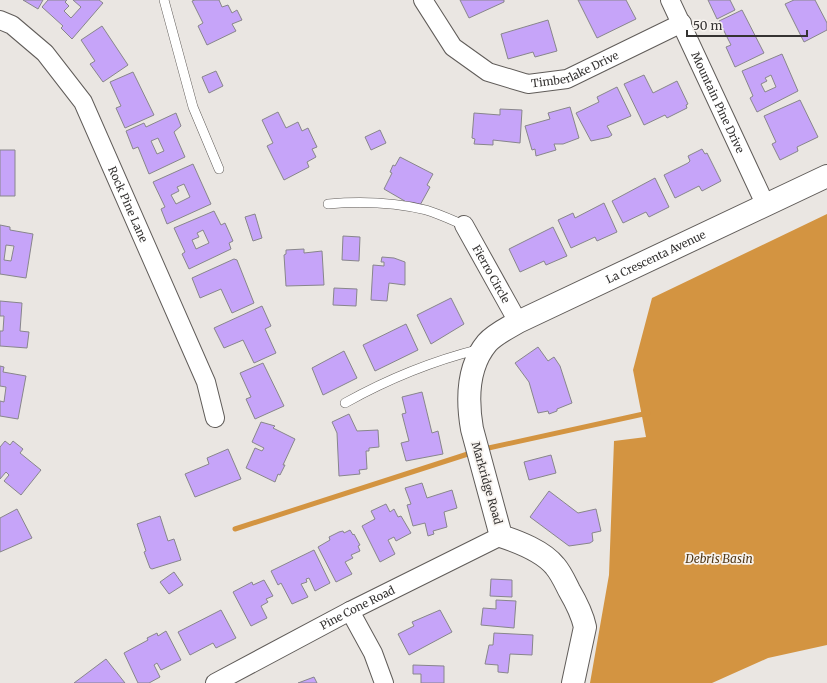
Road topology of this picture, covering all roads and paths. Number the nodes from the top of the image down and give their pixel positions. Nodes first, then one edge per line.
1 (164, 0) edge
2 (423, 0) edge
3 (670, 0) edge
4 (0, 20) edge
5 (682, 23) junction
6 (219, 169) dead end
7 (827, 176) edge
8 (328, 204) dead end
9 (766, 206) junction
10 (464, 226) joint
11 (518, 322) junction
12 (486, 345) junction
13 (345, 403) dead end
14 (215, 418) dead end
15 (501, 536) junction
16 (350, 611) junction
17 (216, 683) edge
18 (384, 683) edge
19 (573, 683) edge

1 - 6 lane
2 - 5 street, Timberlake Drive
3 - 5 street, Mountain Pine Drive
4 - 14 street, Rock Pine Lane
5 - 9 street, Mountain Pine Drive
7 - 9 street, La Crescenta Avenue
8 - 10 lane
9 - 11 street, La Crescenta Avenue
10 - 11 street, Fierro Circle
11 - 12 street, La Crescenta Avenue
12 - 13 lane
12 - 15 street, Markridge Road
15 - 16 street, Pine Cone Road
15 - 19 street, Markridge Road
16 - 17 street, Pine Cone Road
16 - 18 street

